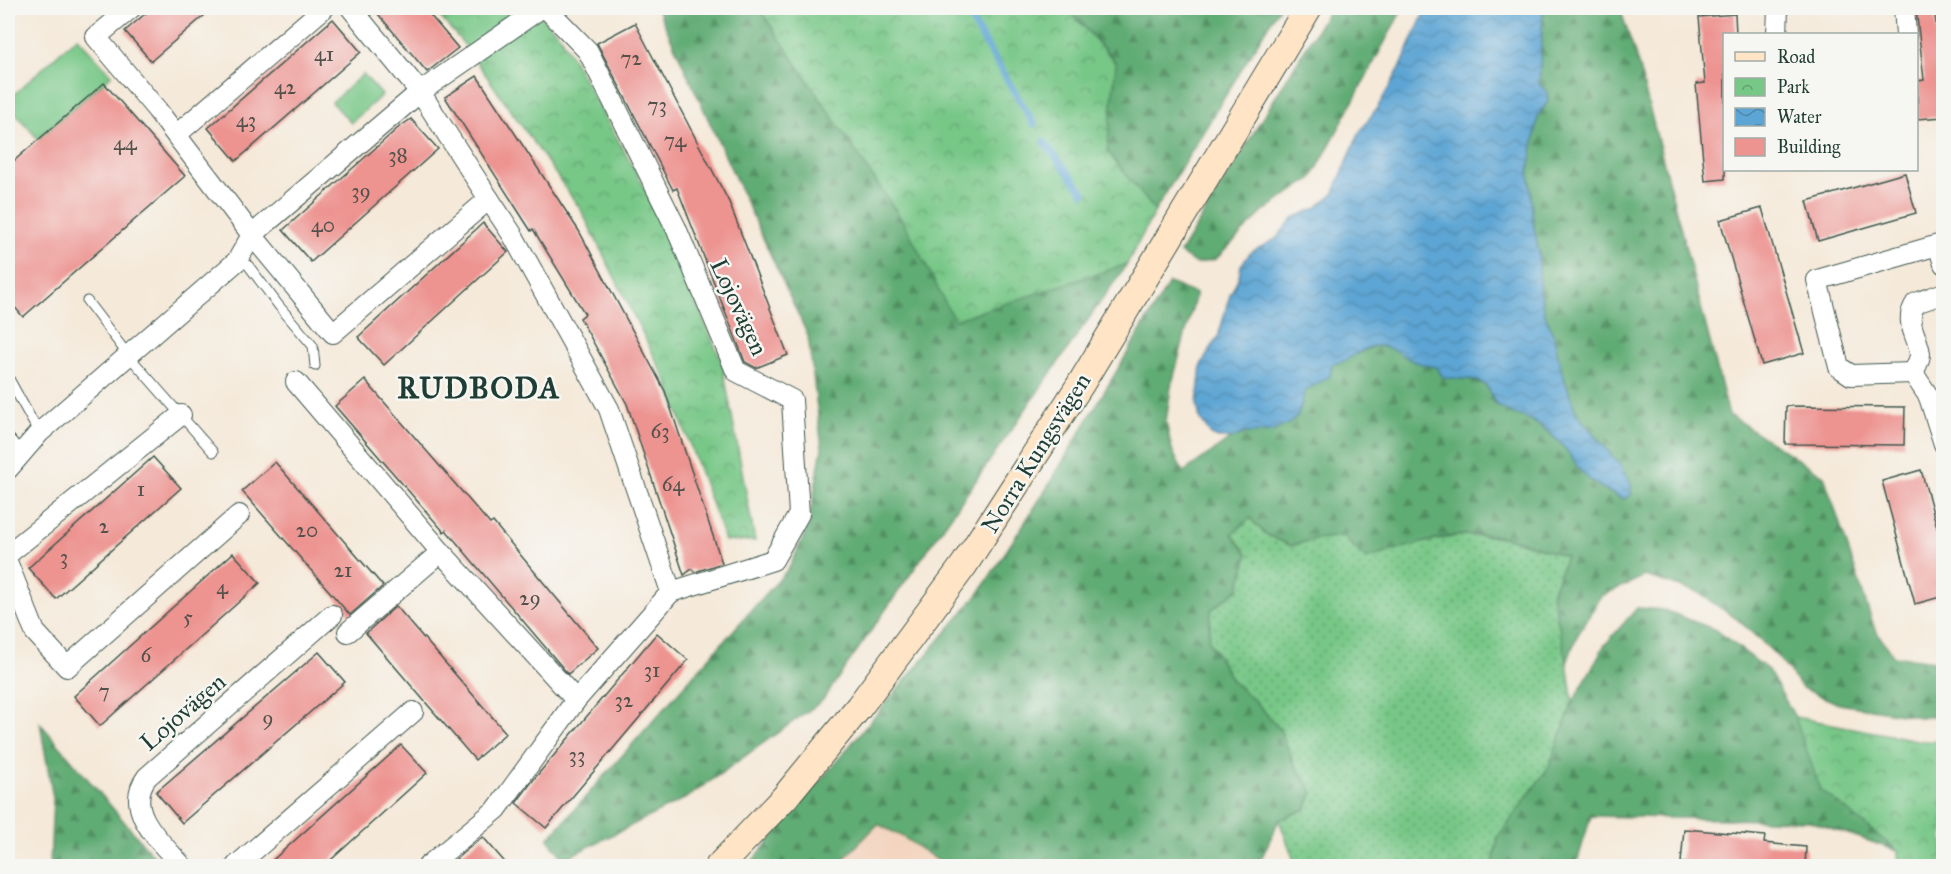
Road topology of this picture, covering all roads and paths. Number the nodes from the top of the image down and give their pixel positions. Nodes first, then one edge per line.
1 (131, 8) edge
2 (324, 8) edge
3 (351, 8) edge
4 (541, 8) edge
5 (546, 8) edge
6 (1308, 8) edge
7 (1778, 8) edge
8 (1904, 8) edge
9 (1777, 33) edge
10 (1906, 33) edge
11 (420, 92) junction
12 (176, 135) junction
13 (489, 199) junction
14 (252, 235) junction
15 (237, 261) junction
16 (1944, 264) edge
17 (1944, 293) edge
18 (87, 301) dead end
19 (128, 355) junction
20 (315, 366) dead end
21 (1913, 372) junction
22 (8, 377) edge
23 (296, 382) dead end
24 (181, 415) junction
25 (39, 433) junction
26 (8, 437) edge
27 (1944, 444) edge
28 (22, 452) junction
29 (213, 452) dead end
30 (8, 469) edge
31 (239, 515) dead end
32 (441, 552) junction
33 (8, 554) edge
34 (8, 564) edge
35 (671, 592) junction
36 (332, 615) dead end
37 (348, 632) dead end
38 (576, 700) junction
39 (413, 712) dead end
40 (182, 867) edge
41 (236, 867) edge
42 (428, 867) edge
43 (719, 867) edge

1 - 12 street
2 - 12 street
3 - 11 street
4 - 11 street
5 - 35 street, Lojovägen
6 - 43 main road, Norra Kungsvägen
7 - 9 street
8 - 10 street
11 - 13 street
11 - 14 street
12 - 14 street
13 - 14 street
13 - 35 street
14 - 15 street
15 - 19 street
15 - 20 lane
16 - 21 street
17 - 21 street
18 - 19 lane
19 - 24 lane
19 - 25 street
21 - 27 street
22 - 25 lane
23 - 32 street
24 - 29 lane
24 - 33 street
25 - 28 street
26 - 28 lane
28 - 30 street
31 - 34 street
32 - 37 street
32 - 38 street
35 - 38 street
36 - 40 street, Lojovägen
38 - 42 street
39 - 41 street

